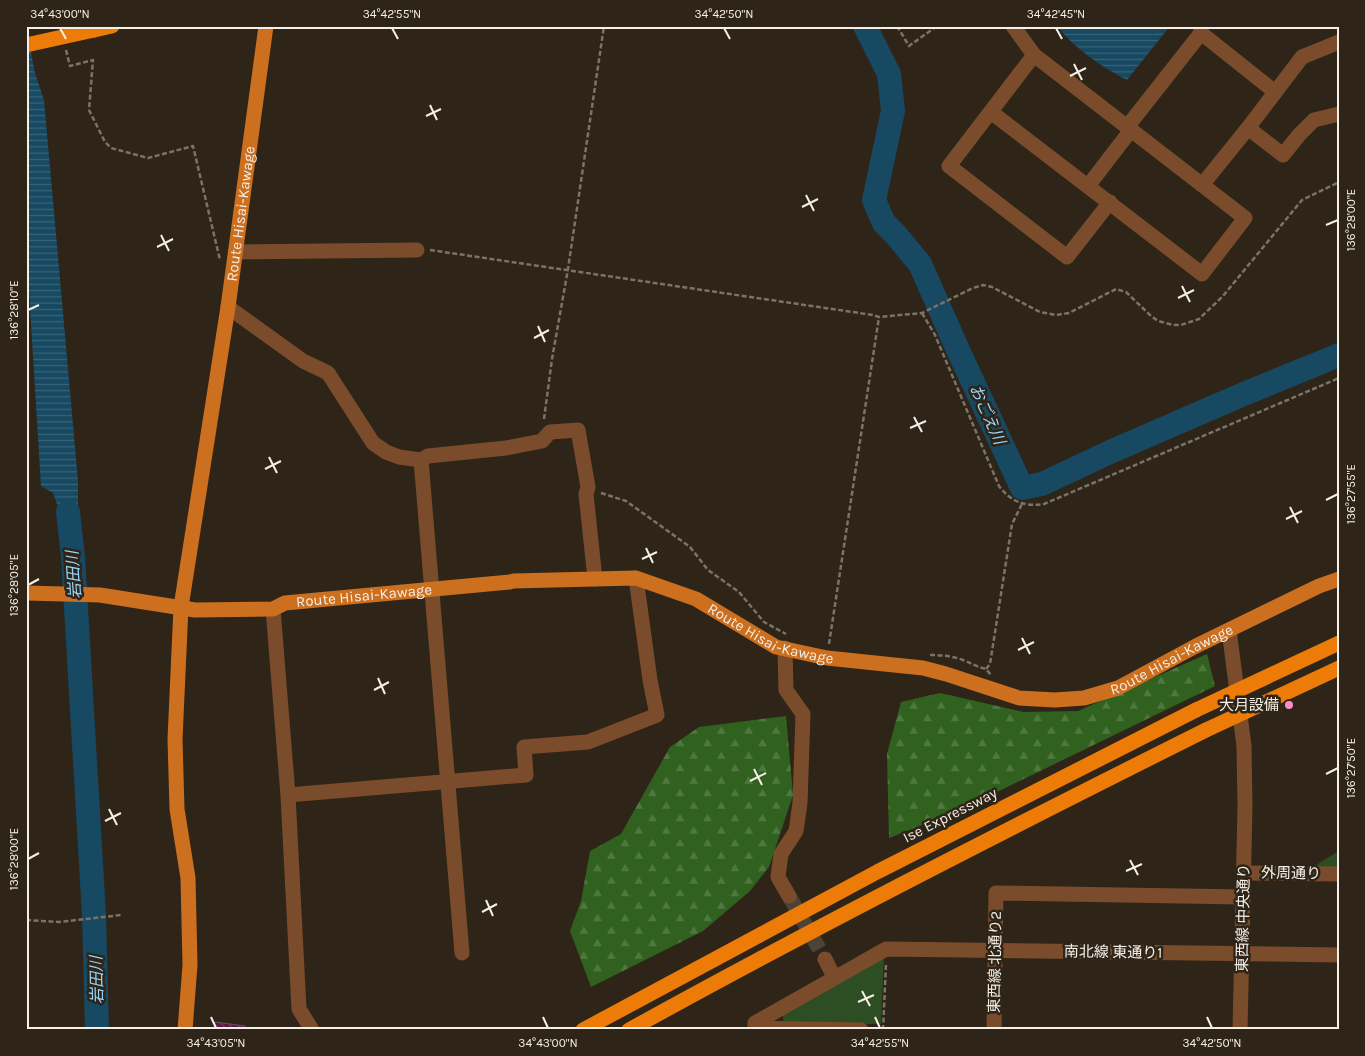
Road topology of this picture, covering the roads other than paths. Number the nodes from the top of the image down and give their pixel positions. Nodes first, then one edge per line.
1 (112, 26) edge
2 (266, 26) edge
3 (1013, 26) edge
4 (1201, 30) edge
5 (1339, 42) edge
6 (26, 45) edge
7 (1034, 55) junction
8 (1275, 92) junction
9 (991, 112) junction
10 (1339, 114) edge
11 (1129, 128) junction
12 (1248, 128) junction
13 (1202, 185) junction
14 (1088, 186) junction
15 (1110, 202) junction
16 (417, 250) road end
17 (236, 252) junction
18 (228, 306) junction
19 (421, 460) junction
20 (636, 578) junction
21 (1339, 578) edge
22 (595, 579) junction
23 (432, 590) junction
24 (31, 593) edge
25 (181, 607) junction
26 (273, 609) junction
27 (1229, 630) junction
28 (789, 642) junction
29 (1339, 643) edge
30 (1339, 668) edge
31 (448, 781) junction
32 (288, 795) junction
33 (1244, 873) junction
34 (1339, 874) edge
35 (789, 896) tunnel mouth
36 (1243, 897) junction
37 (995, 950) junction
38 (462, 953) dead end
39 (1242, 954) junction
40 (1339, 955) edge
41 (825, 959) tunnel mouth
42 (834, 977) junction
43 (755, 1029) edge
44 (185, 1030) edge
45 (312, 1030) edge
46 (583, 1030) edge
47 (629, 1030) edge
48 (861, 1030) edge
49 (994, 1030) edge
50 (1240, 1030) edge

1 - 6 highway, bridge
2 - 17 main road, Route Hisai-Kawage
3 - 7 street
4 - 8 street
4 - 11 street
5 - 8 street
7 - 9 street
7 - 11 street
8 - 12 street
9 - 14 street
9 - 15 street
10 - 12 street
11 - 13 street
11 - 14 street
12 - 13 street
13 - 15 street
14 - 15 street
16 - 17 street
17 - 18 main road, Route Hisai-Kawage
18 - 19 street
18 - 25 main road, Route Hisai-Kawage
19 - 22 street
19 - 23 street
20 - 22 main road, Route Hisai-Kawage
20 - 28 main road, Route Hisai-Kawage
20 - 31 street
21 - 27 main road, Route Hisai-Kawage
22 - 23 main road, Route Hisai-Kawage
23 - 26 main road, Route Hisai-Kawage
23 - 31 street
24 - 25 main road, Route Hisai-Kawage
25 - 26 main road, Route Hisai-Kawage
25 - 44 main road, Route Hisai-Kawage
26 - 32 street
27 - 28 main road, Route Hisai-Kawage
27 - 33 street, 東西線 中央通り
28 - 35 street
29 - 46 highway, Ise Expressway, bridge
30 - 47 highway, bridge
31 - 32 street
31 - 38 street
32 - 45 street
33 - 34 street, 外周通り
33 - 36 street, 東西線 中央通り
36 - 37 street, 東西線 北通り2
36 - 39 street, 東西線 中央通り
37 - 39 street, 南北線 東通り1
37 - 42 street, 南北線 東通り1
37 - 49 street, 東西線 北通り2
39 - 40 street, 南北線 東通り1
39 - 50 street, 東西線 中央通り
41 - 42 street
42 - 43 street
43 - 48 street

